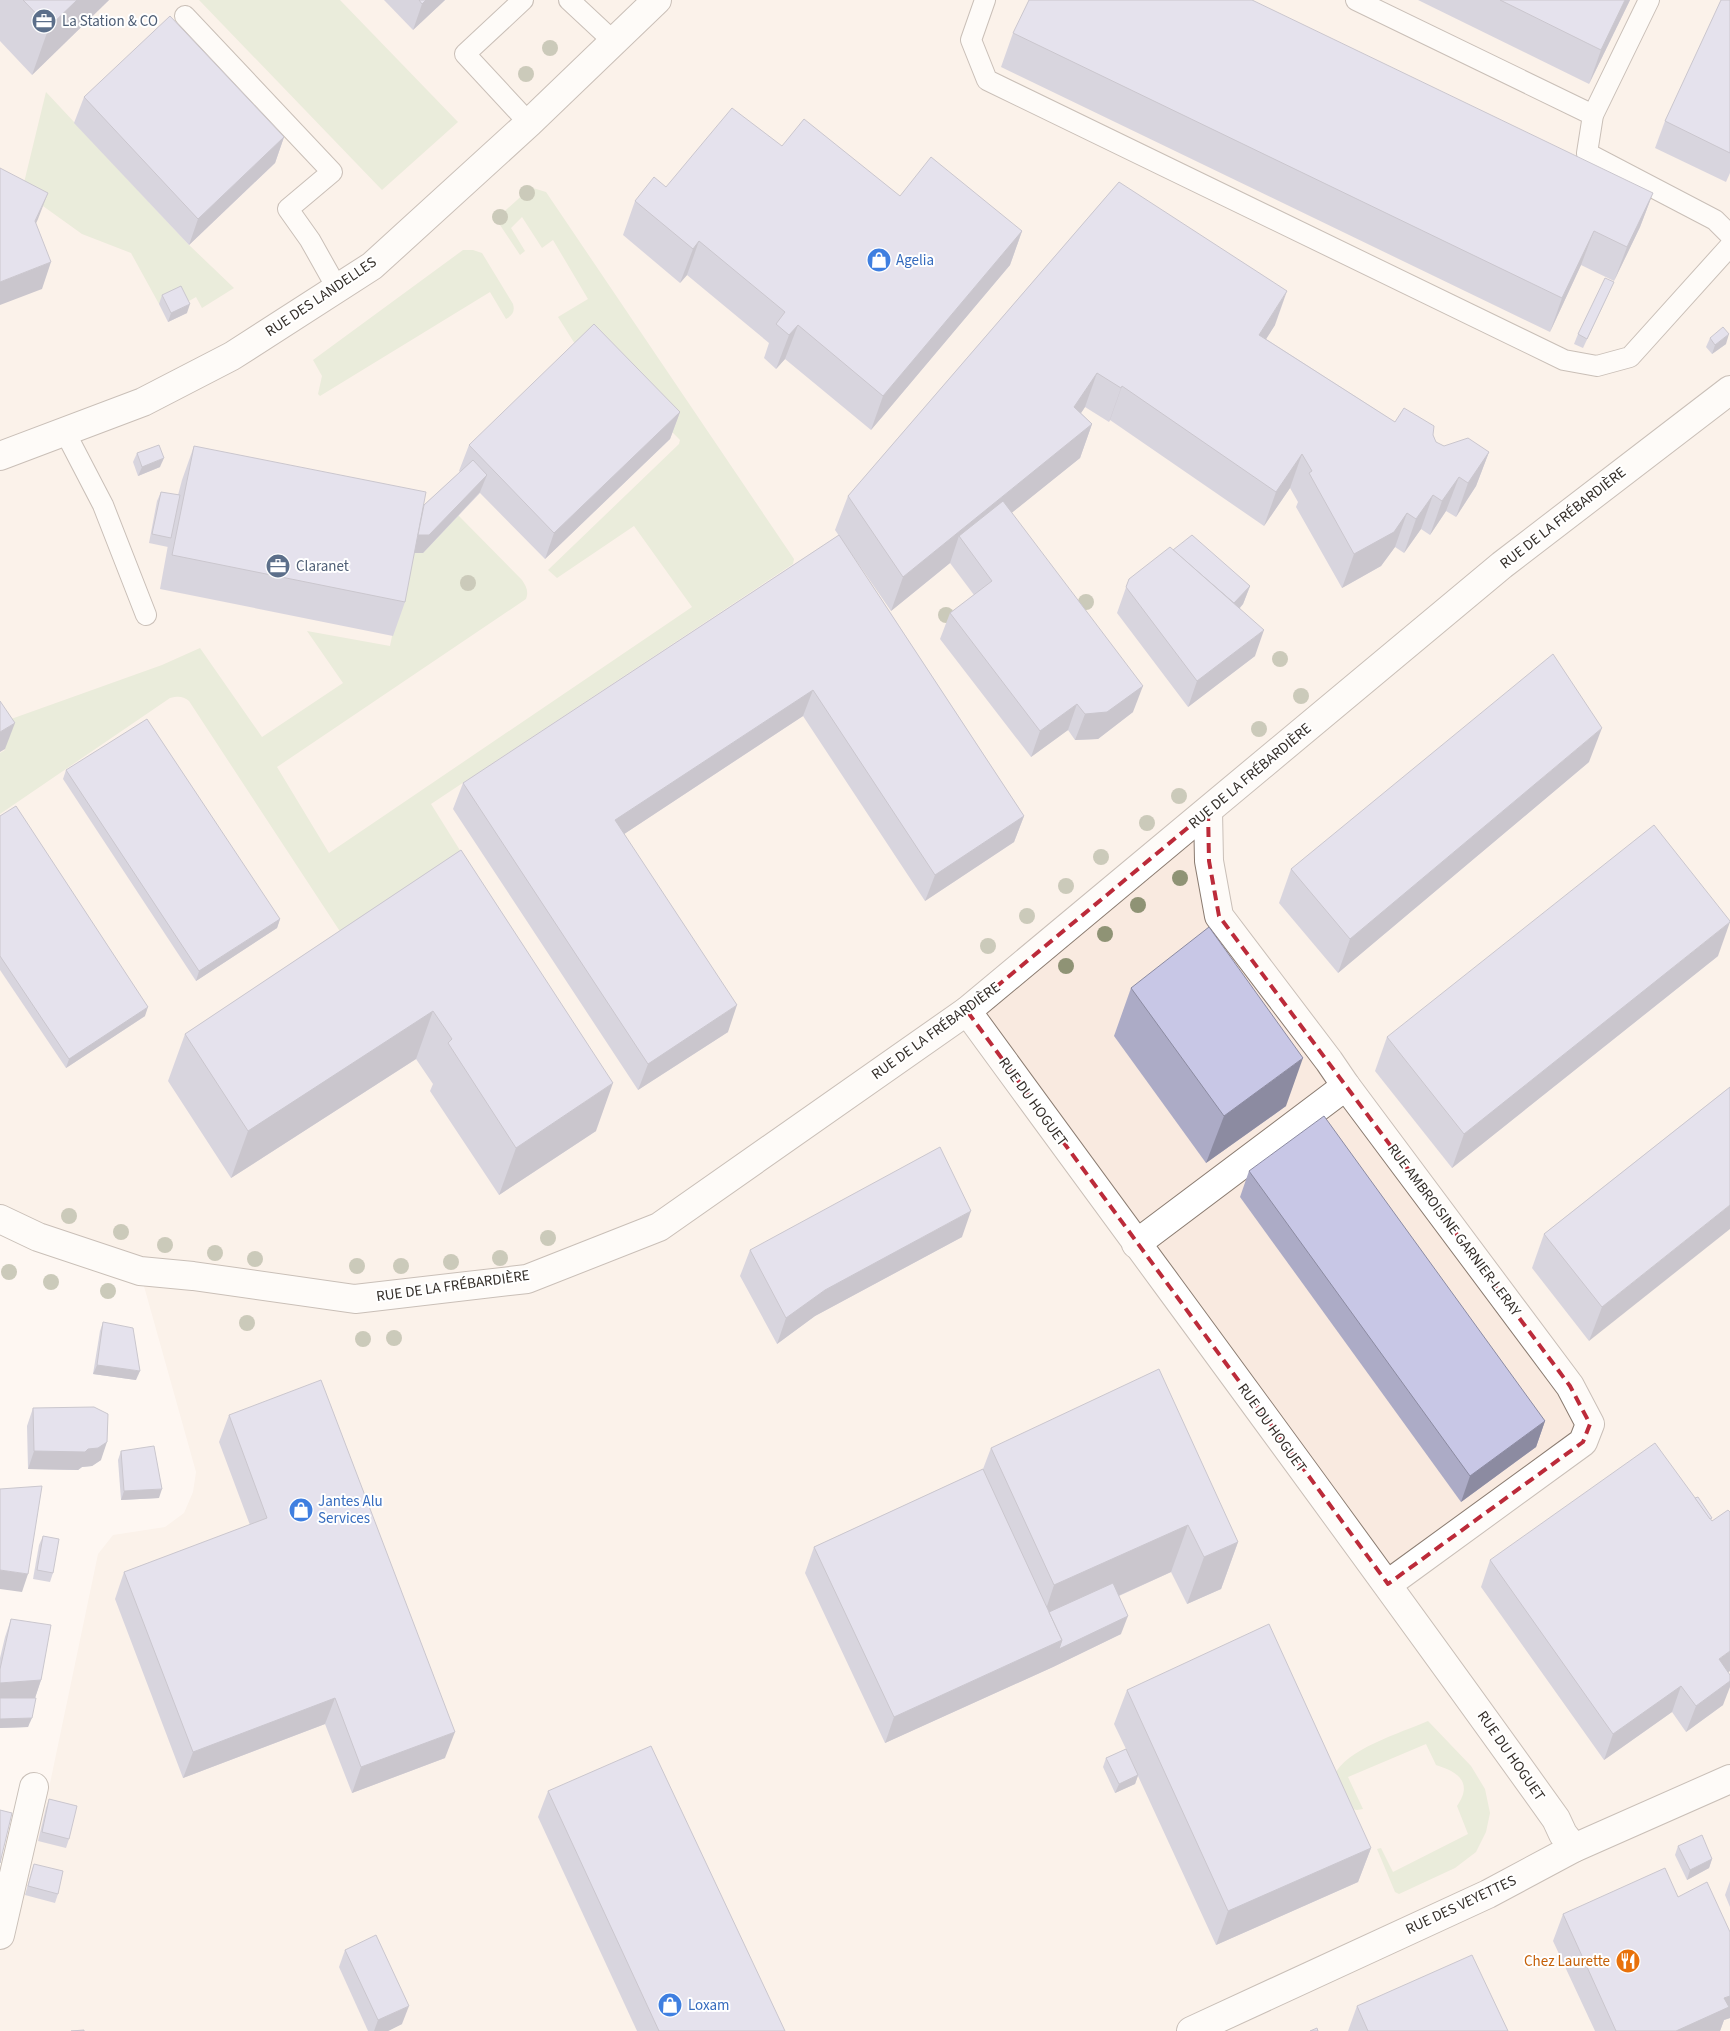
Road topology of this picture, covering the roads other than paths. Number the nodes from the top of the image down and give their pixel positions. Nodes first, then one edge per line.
1 (523, 0) edge
2 (569, 0) edge
3 (657, 0) edge
4 (985, 0) edge
5 (1356, 0) edge
6 (1649, 0) edge
7 (185, 16) dead end
8 (613, 41) junction
9 (1593, 114) junction
10 (529, 122) junction
11 (1730, 234) edge
12 (1730, 246) edge
13 (338, 288) junction
14 (1730, 390) edge
15 (65, 432) junction
16 (0, 456) edge
17 (146, 615) dead end
18 (1208, 811) junction
19 (967, 1011) junction
20 (1346, 1086) junction
21 (0, 1219) edge
22 (1136, 1244) junction
23 (1388, 1584) junction
24 (1730, 1779) edge
25 (34, 1787) dead end
26 (1574, 1848) junction
27 (0, 1935) edge
28 (1191, 2031) edge

1 - 10 lane
2 - 8 lane
3 - 8 street, RUE DES LANDELLES
4 - 12 lane
5 - 9 lane
6 - 9 lane
7 - 13 lane
8 - 10 street, RUE DES LANDELLES
9 - 11 lane
10 - 13 street, RUE DES LANDELLES
13 - 15 street, RUE DES LANDELLES
14 - 18 street, RUE DE LA FRÉBARDIÈRE
15 - 16 street, RUE DES LANDELLES
15 - 17 lane
18 - 19 street, RUE DE LA FRÉBARDIÈRE
18 - 20 street, RUE AMBROISINE GARNIER-LERAY
19 - 21 street, RUE DE LA FRÉBARDIÈRE
19 - 22 street, RUE DU HOGUET
20 - 22 street
20 - 23 street, RUE AMBROISINE GARNIER-LERAY
22 - 23 street, RUE DU HOGUET
23 - 26 street, RUE DU HOGUET
24 - 26 street, RUE DES VEYETTES
25 - 27 street
26 - 28 street, RUE DES VEYETTES

